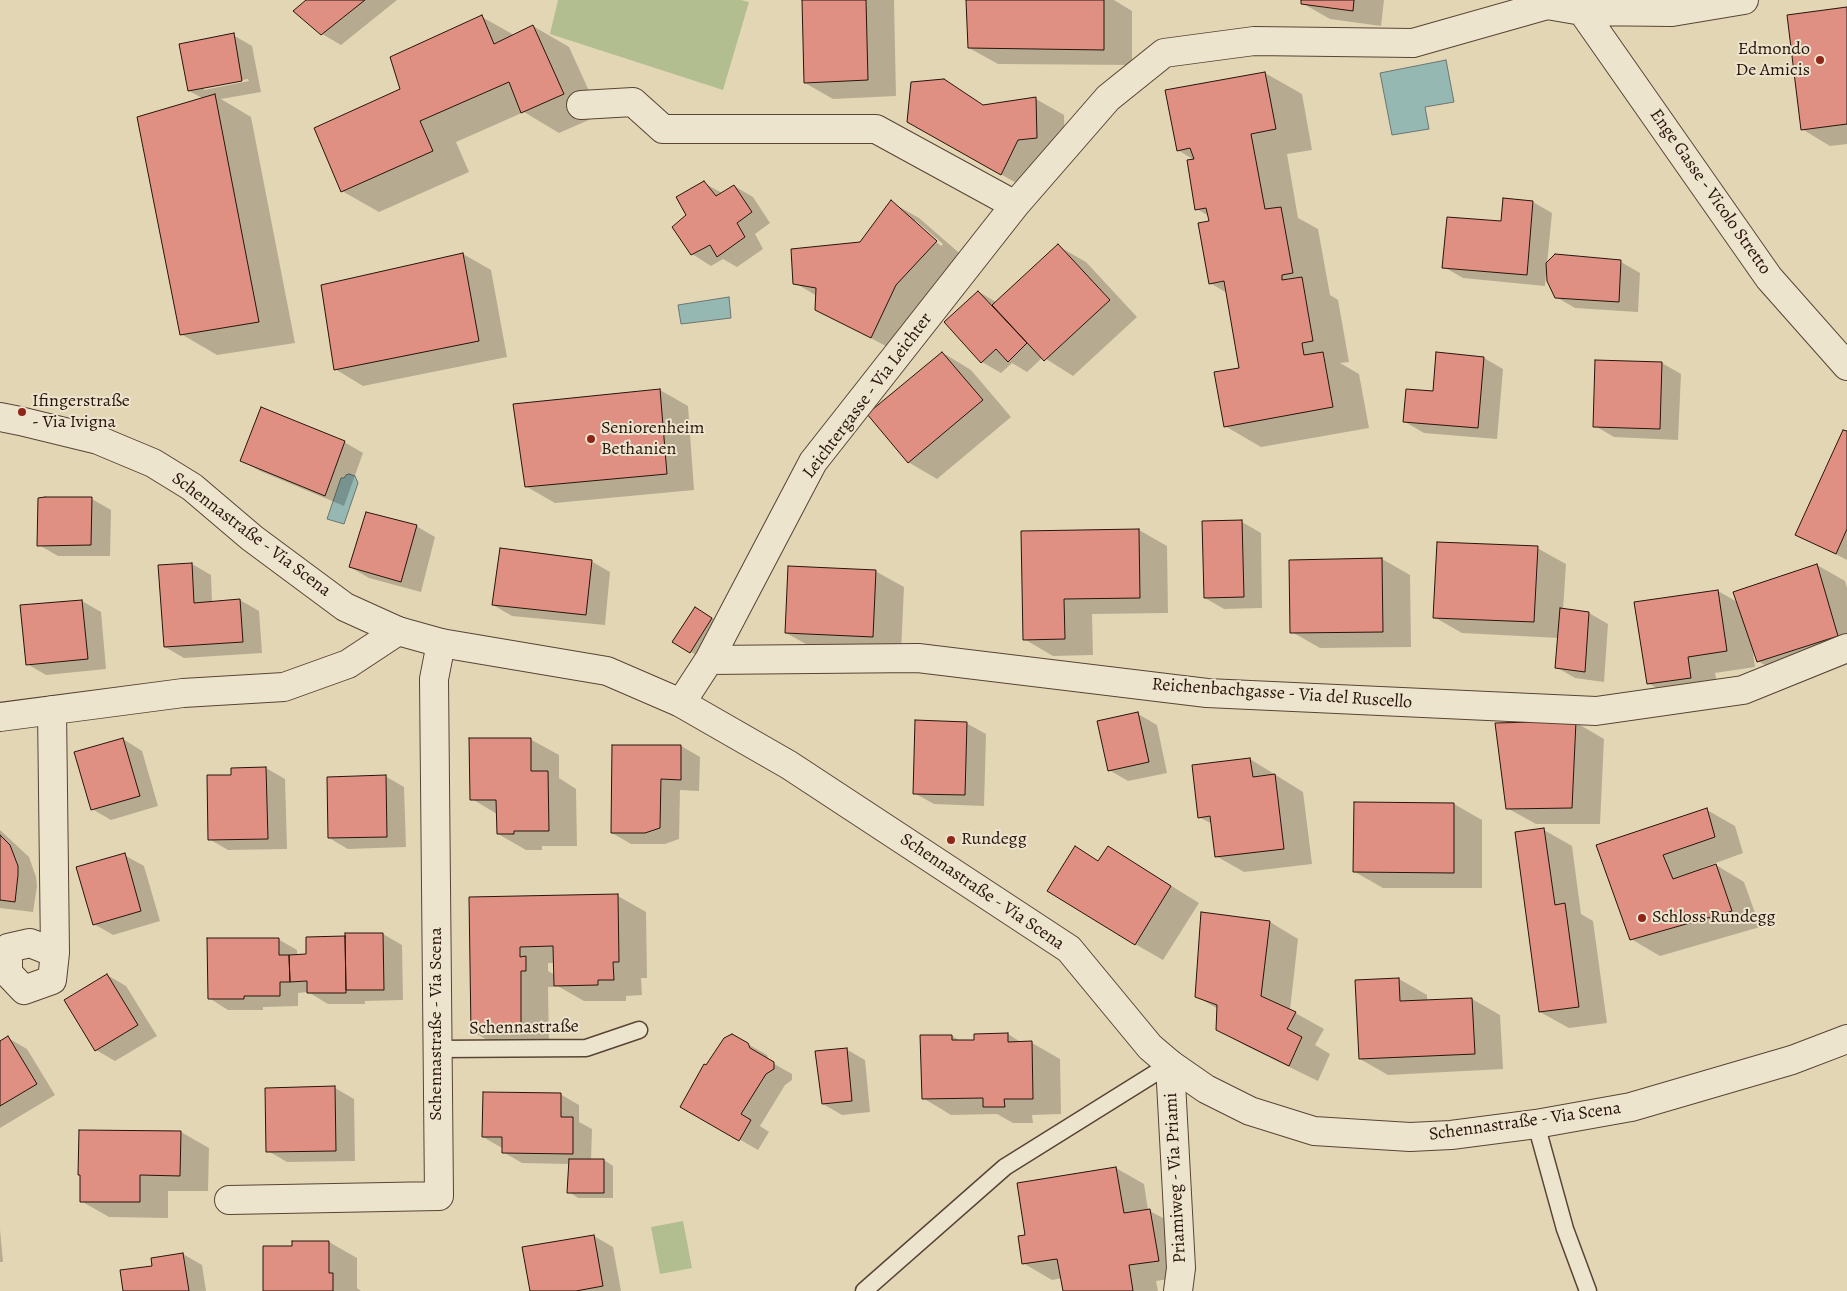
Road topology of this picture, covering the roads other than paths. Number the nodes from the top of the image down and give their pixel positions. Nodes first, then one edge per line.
1 (1744, 0) edge
2 (1546, 2) edge
3 (1582, 11) junction
4 (581, 105) dead end
5 (1015, 205) junction
6 (1847, 366) edge
7 (0, 418) edge
8 (398, 631) junction
9 (441, 643) junction
10 (1847, 648) edge
11 (709, 660) junction
12 (681, 703) junction
13 (52, 710) junction
14 (0, 717) edge
15 (55, 954) dead end
16 (638, 1030) dead end
17 (1847, 1039) edge
18 (438, 1049) junction
19 (1170, 1064) junction
20 (1536, 1124) junction
21 (230, 1200) dead end
22 (864, 1291) edge
23 (1178, 1291) edge
24 (1588, 1291) edge

1 - 3 street, Leichtergasse - Via Leichter
2 - 3 street, Leichtergasse - Via Leichter
2 - 5 street, Leichtergasse - Via Leichter
3 - 6 street, Enge Gasse - Vicolo Stretto
4 - 5 street
5 - 11 street, Leichtergasse - Via Leichter
7 - 8 street, Schennastraße - Via Scena
8 - 9 street, Schennastraße - Via Scena
8 - 13 street
9 - 12 street, Schennastraße - Via Scena
9 - 18 street, Schennastraße - Via Scena
10 - 11 street, Reichenbachgasse - Via del Ruscello
11 - 12 street, Leichtergasse - Via Leichter
12 - 19 street, Schennastraße - Via Scena
13 - 14 street
13 - 15 street
16 - 18 lane, Schennastraße
17 - 20 street, Schennastraße - Via Scena
18 - 21 street, Schennastraße - Via Scena
19 - 20 street, Schennastraße - Via Scena
19 - 22 lane
19 - 23 street, Priamiweg - Via Priami
20 - 24 lane

